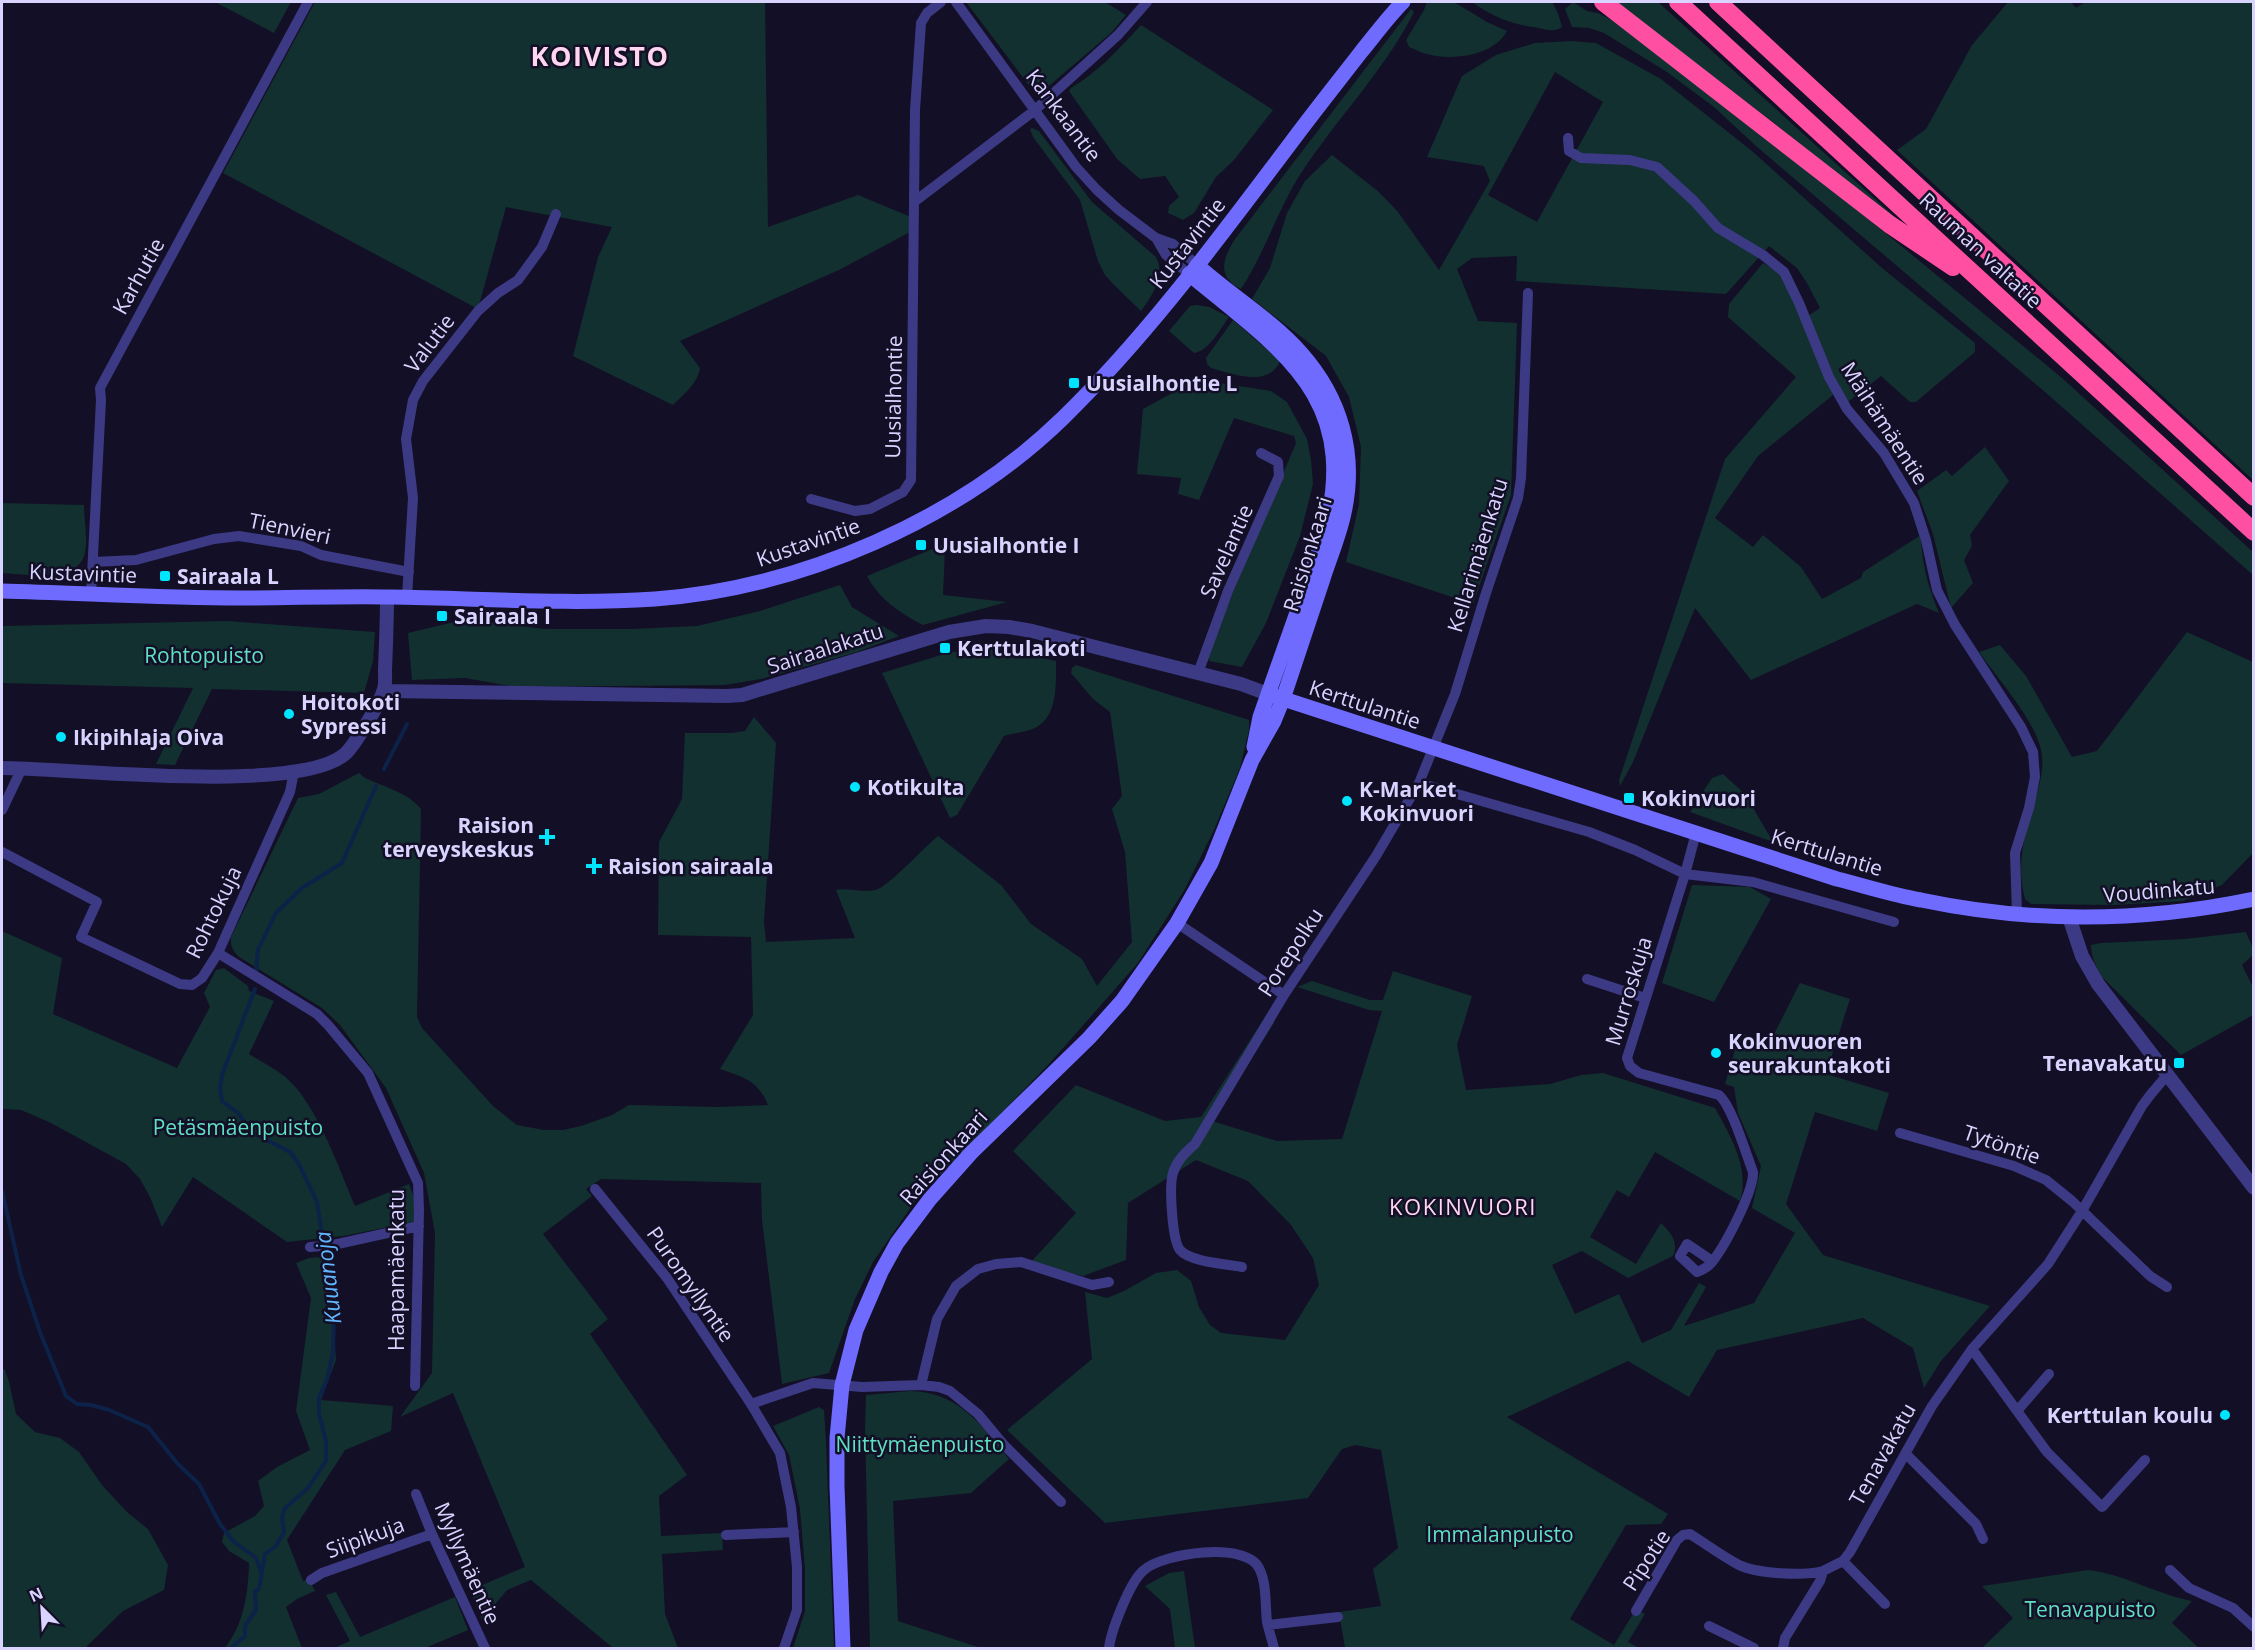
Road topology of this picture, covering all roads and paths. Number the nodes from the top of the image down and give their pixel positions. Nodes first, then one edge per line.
1 (308, 2) edge
2 (940, 2) edge
3 (956, 2) edge
4 (1147, 2) edge
5 (1603, 2) edge
6 (1678, 2) edge
7 (1718, 2) edge
8 (1400, 4) edge
9 (1035, 110) junction
10 (1568, 138) dead end
11 (914, 202) junction
12 (556, 214) dead end
13 (1193, 270) junction
14 (1528, 293) dead end
15 (2005, 303) junction
16 (1261, 453) dead end
17 (2253, 497) edge
18 (811, 499) dead end
19 (2253, 532) edge
20 (93, 562) junction
21 (409, 572) junction
22 (2, 591) edge
23 (91, 594) junction
24 (387, 597) junction
25 (407, 597) junction
26 (1198, 673) junction
27 (384, 691) junction
28 (1268, 694) junction
29 (1283, 699) junction
30 (1434, 749) junction
31 (1252, 760) junction
32 (2, 768) edge
33 (22, 768) junction
34 (294, 771) junction
35 (1419, 783) junction
36 (2, 810) edge
37 (1696, 833) junction
38 (2, 852) edge
39 (1685, 874) junction
40 (2253, 899) edge
41 (2017, 913) junction
42 (2069, 917) junction
43 (1894, 922) dead end
44 (1177, 923) junction
45 (218, 953) junction
46 (1587, 980) dead end
47 (1284, 995) junction
48 (1645, 998) junction
49 (2168, 1074) junction
50 (1900, 1133) dead end
51 (2253, 1188) edge
52 (596, 1189) dead end
53 (2082, 1211) junction
54 (419, 1226) junction
55 (310, 1246) dead end
56 (1712, 1261) dead end
57 (1242, 1267) dead end
58 (1110, 1282) dead end
59 (2167, 1287) dead end
60 (1972, 1349) junction
61 (2049, 1374) dead end
62 (842, 1385) junction
63 (921, 1385) junction
64 (415, 1386) dead end
65 (752, 1404) junction
66 (2017, 1411) junction
67 (1906, 1454) junction
68 (2145, 1460) dead end
69 (416, 1494) dead end
70 (1061, 1502) dead end
71 (794, 1532) junction
72 (432, 1534) junction
73 (726, 1536) dead end
74 (1983, 1539) dead end
75 (1843, 1561) junction
76 (2170, 1570) dead end
77 (1823, 1571) junction
78 (311, 1580) dead end
79 (1885, 1604) dead end
80 (1636, 1611) dead end
81 (1338, 1617) dead end
82 (1268, 1625) junction
83 (1709, 1626) dead end
84 (2253, 1627) edge
85 (485, 1648) edge
86 (784, 1648) edge
87 (843, 1648) edge
88 (1109, 1648) edge
89 (1274, 1648) edge
90 (1754, 1648) edge
91 (1783, 1648) edge

1 - 20 street, Karhutie
2 - 11 street, Uusialhontie
3 - 9 street, Kankaantie
4 - 9 street
5 - 15 highway
6 - 15 highway, Rauman valtatie
7 - 17 highway, Rauman valtatie
8 - 13 main road, Kustavintie
9 - 11 street
9 - 13 street, Kankaantie
10 - 41 street, Mäihämäentie
11 - 18 street, Uusialhontie
12 - 21 street, Valutie
13 - 25 main road, Kustavintie
13 - 28 main road, Raisionkaari
13 - 29 main road, Raisionkaari
14 - 30 street, Kellarimäenkatu
15 - 19 highway, Rauman valtatie
16 - 26 street, Savelantie
20 - 21 street, Tienvieri
20 - 23 street, Karhutie
21 - 25 street, Valutie
22 - 23 main road, Kustavintie
23 - 24 main road, Kustavintie
24 - 25 main road, Kustavintie
24 - 27 street
26 - 27 street, Sairaalakatu
26 - 28 street, Sairaalakatu
27 - 34 street
28 - 29 main road, Kerttulantie
28 - 31 main road, Raisionkaari
29 - 30 main road, Kerttulantie
29 - 31 main road, Raisionkaari
30 - 35 street, Kellarimäenkatu
30 - 37 main road, Kerttulantie
31 - 44 main road, Raisionkaari
32 - 33 street
33 - 34 street
33 - 36 street
34 - 45 street, Rohtokuja
35 - 39 street
35 - 47 street, Porepolku
37 - 39 street, Murroskuja
37 - 41 main road, Kerttulantie
38 - 45 street, Rohtokuja
39 - 43 street
39 - 48 street, Murroskuja
40 - 42 main road, Voudinkatu
41 - 42 main road, Kerttulantie
42 - 49 street
44 - 47 street
44 - 62 main road, Raisionkaari
45 - 54 street, Haapamäenkatu
46 - 48 street
47 - 57 street, Porepolku
48 - 56 street, Murroskuja
49 - 51 street
49 - 53 street, Tenavakatu
50 - 53 street, Tytöntie
52 - 65 street, Puromyllyntie
53 - 59 street, Tytöntie
53 - 60 street, Tenavakatu
54 - 55 street
54 - 64 street, Haapamäenkatu
58 - 63 street
60 - 66 street
60 - 67 street, Tenavakatu
61 - 66 street
62 - 63 street
62 - 65 street
62 - 87 main road, Raisionkaari
63 - 70 street
65 - 71 street, Puromyllyntie
66 - 68 street
67 - 74 street
67 - 75 street, Tenavakatu
69 - 72 street, Myllymäentie
71 - 73 street
71 - 86 street, Puromyllyntie
72 - 78 street, Siipikuja
72 - 85 street, Myllymäentie
75 - 77 street
75 - 79 street
76 - 84 street
77 - 80 street, Pipotie
77 - 91 street
81 - 82 street
82 - 88 street
82 - 89 street
83 - 90 street

